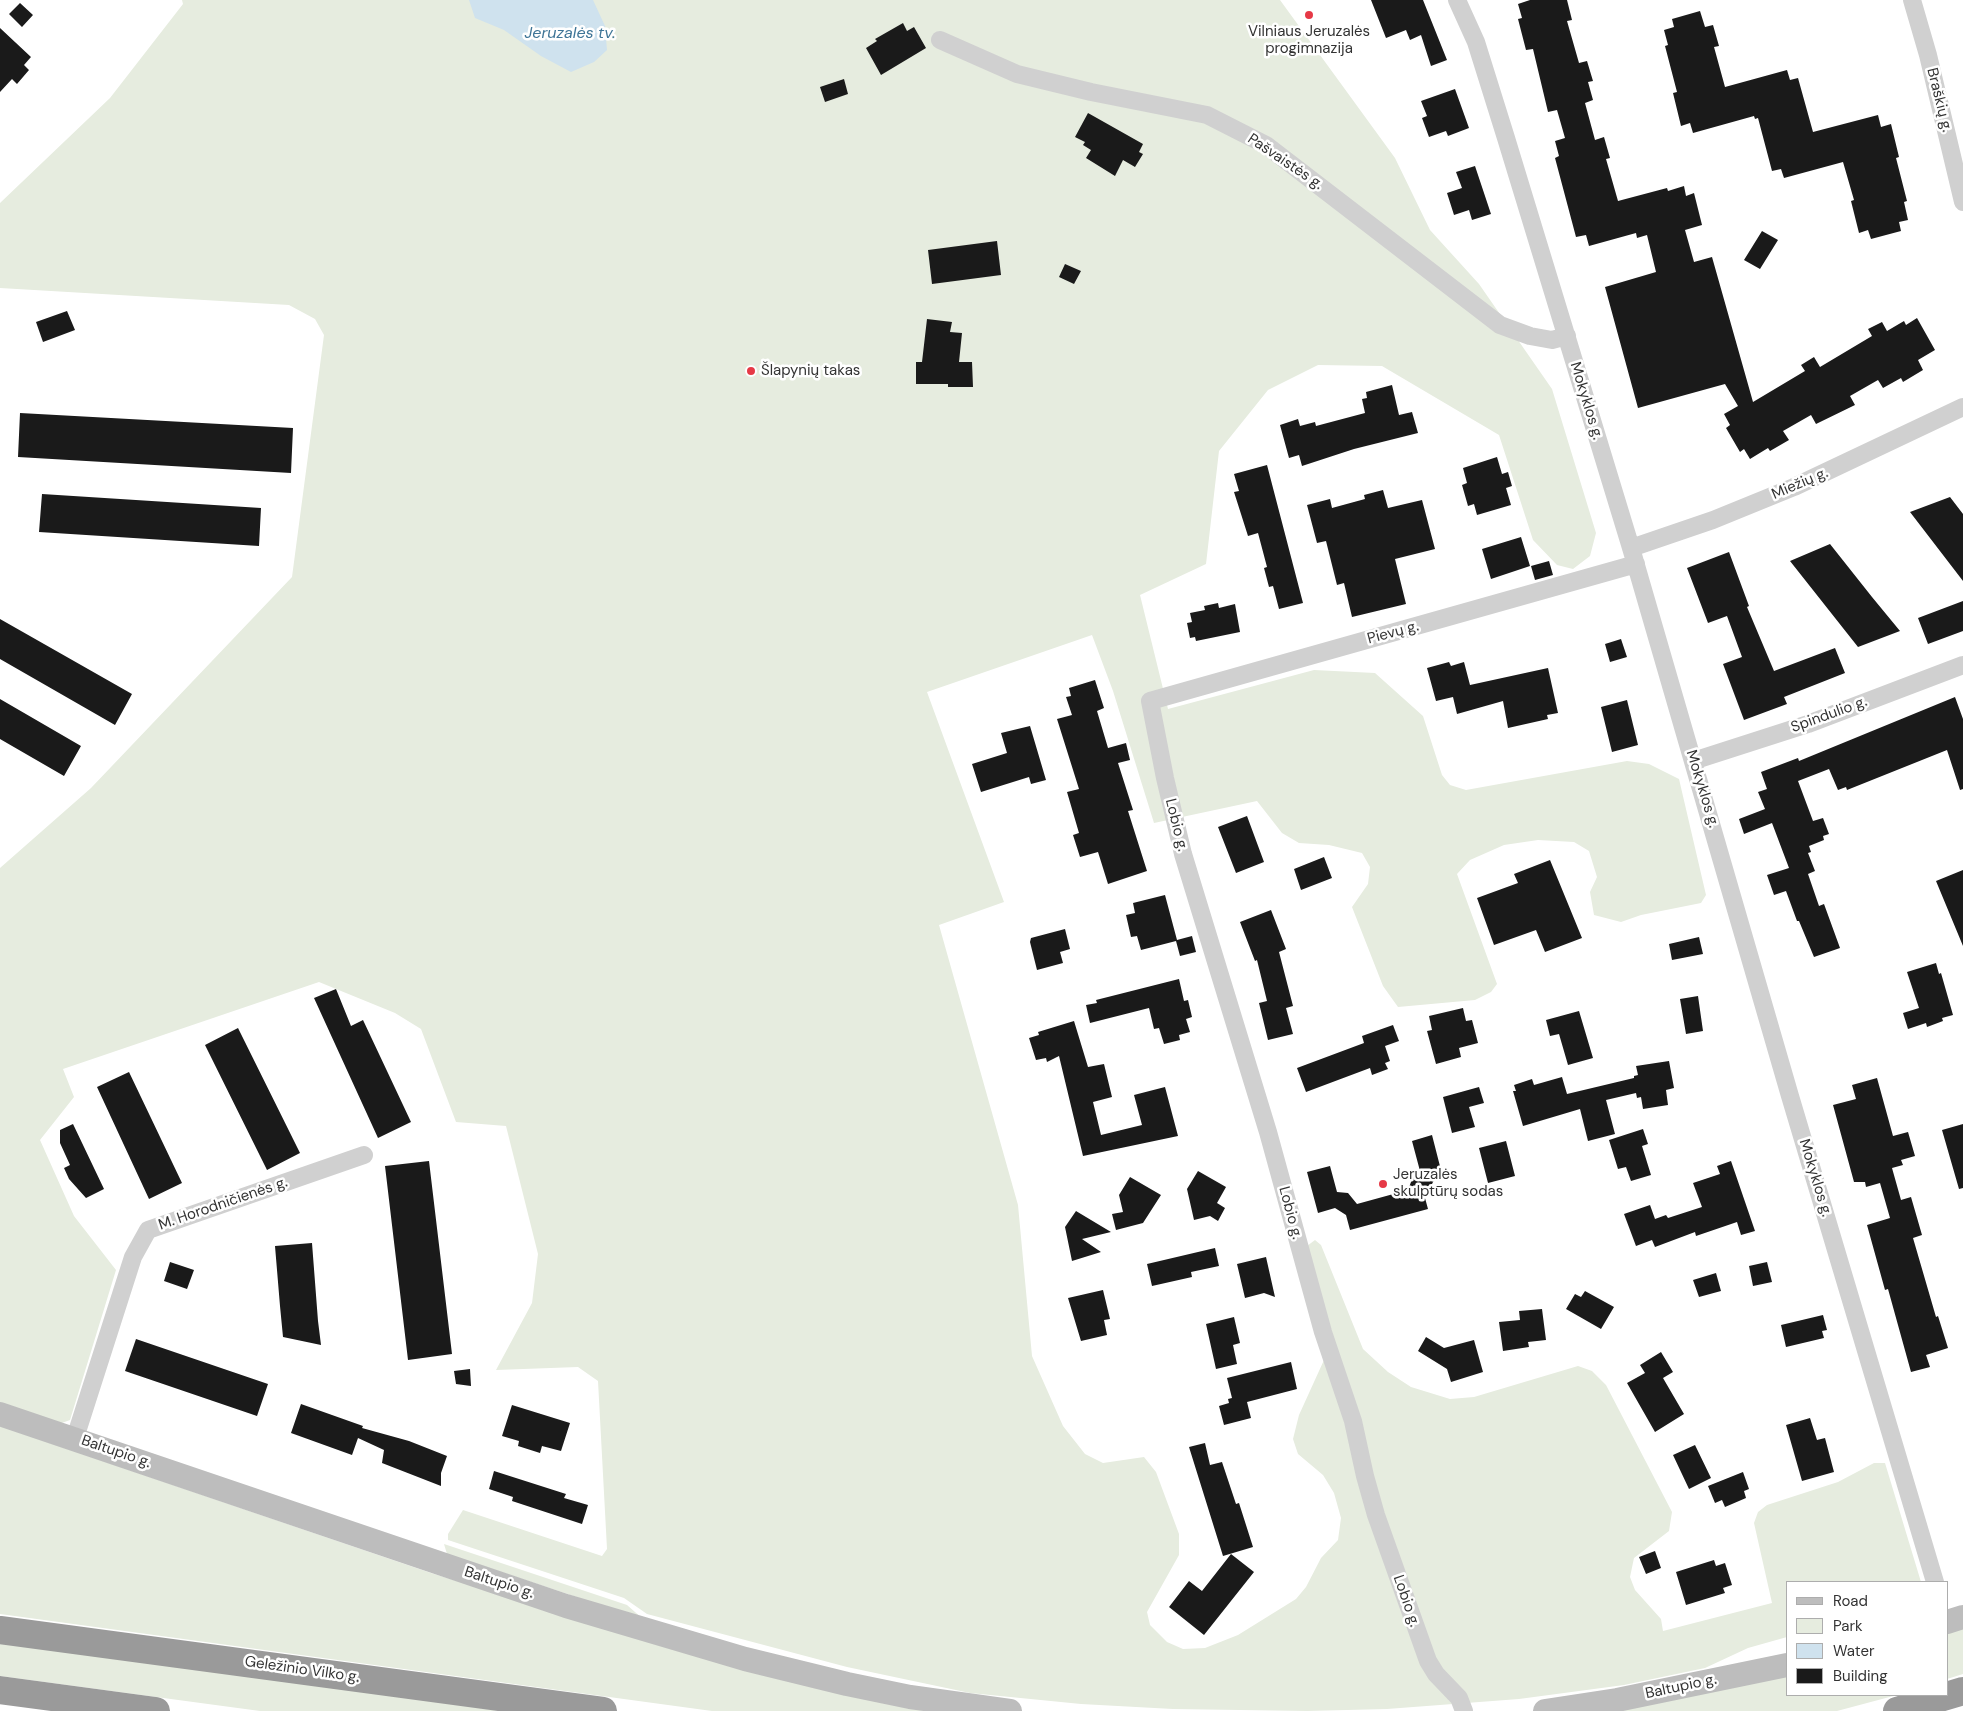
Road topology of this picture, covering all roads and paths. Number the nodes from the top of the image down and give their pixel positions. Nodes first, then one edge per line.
1 (1458, 0) edge
2 (1912, 0) edge
3 (940, 40) dead end
4 (1963, 202) edge
5 (1567, 336) junction
6 (1963, 407) edge
7 (1633, 556) junction
8 (1963, 665) edge
9 (1150, 701) joint
10 (1693, 761) junction
11 (364, 1155) dead end
12 (0, 1414) edge
13 (75, 1438) junction
14 (1935, 1581) edge
15 (1963, 1617) edge
16 (1948, 1622) edge
17 (0, 1630) edge
18 (1786, 1665) edge
19 (0, 1690) edge
20 (1963, 1690) edge
21 (1948, 1695) edge
22 (1944, 1696) edge
23 (156, 1711) edge
24 (603, 1711) edge
25 (1010, 1711) edge
26 (1464, 1711) edge
27 (1545, 1711) edge
28 (1897, 1711) edge

1 - 5 street, Mokyklos g.
2 - 4 street, Braškių g.
3 - 5 street, Pašvaistės g.
5 - 7 street, Mokyklos g.
6 - 7 street, Miežių g.
7 - 9 street, Pievų g.
7 - 10 street, Mokyklos g.
8 - 10 street, Spindulio g.
9 - 26 street, Lobio g.
10 - 14 street, Mokyklos g.
11 - 13 street, M. Horodničienės g.
12 - 13 street, Baltupio g.
13 - 25 street, Baltupio g.
15 - 16 street
17 - 24 highway, Geležinio Vilko g.
18 - 27 street, Baltupio g.
19 - 23 highway
20 - 21 highway
22 - 28 highway

